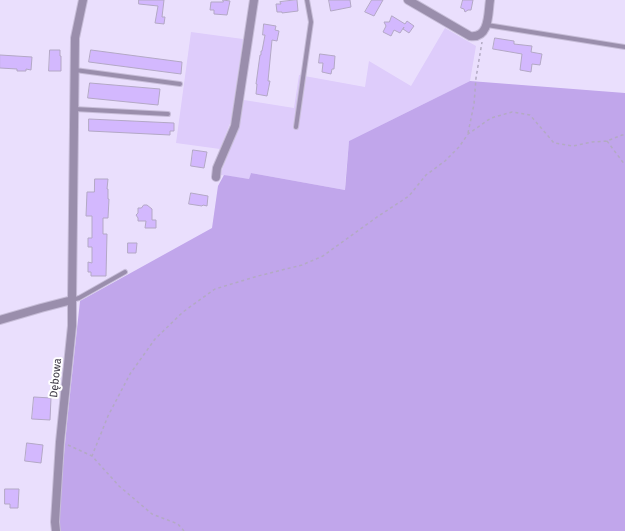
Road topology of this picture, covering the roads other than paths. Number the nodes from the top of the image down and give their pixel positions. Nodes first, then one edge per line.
1 (83, 0) edge
2 (254, 0) edge
3 (307, 0) edge
4 (408, 0) edge
5 (490, 0) edge
6 (484, 29) junction
7 (625, 47) edge
8 (75, 70) junction
9 (180, 84) dead end
10 (74, 109) junction
11 (168, 114) dead end
12 (296, 127) dead end
13 (216, 177) dead end
14 (125, 272) dead end
15 (72, 300) junction
16 (0, 320) edge
17 (56, 531) edge

1 - 8 street, Dębowa
2 - 13 street
3 - 12 lane
4 - 6 street
5 - 6 street
6 - 7 lane
8 - 9 lane
8 - 10 street, Dębowa
10 - 11 lane
10 - 15 street, Dębowa
14 - 15 lane
15 - 16 street
15 - 17 street, Dębowa

